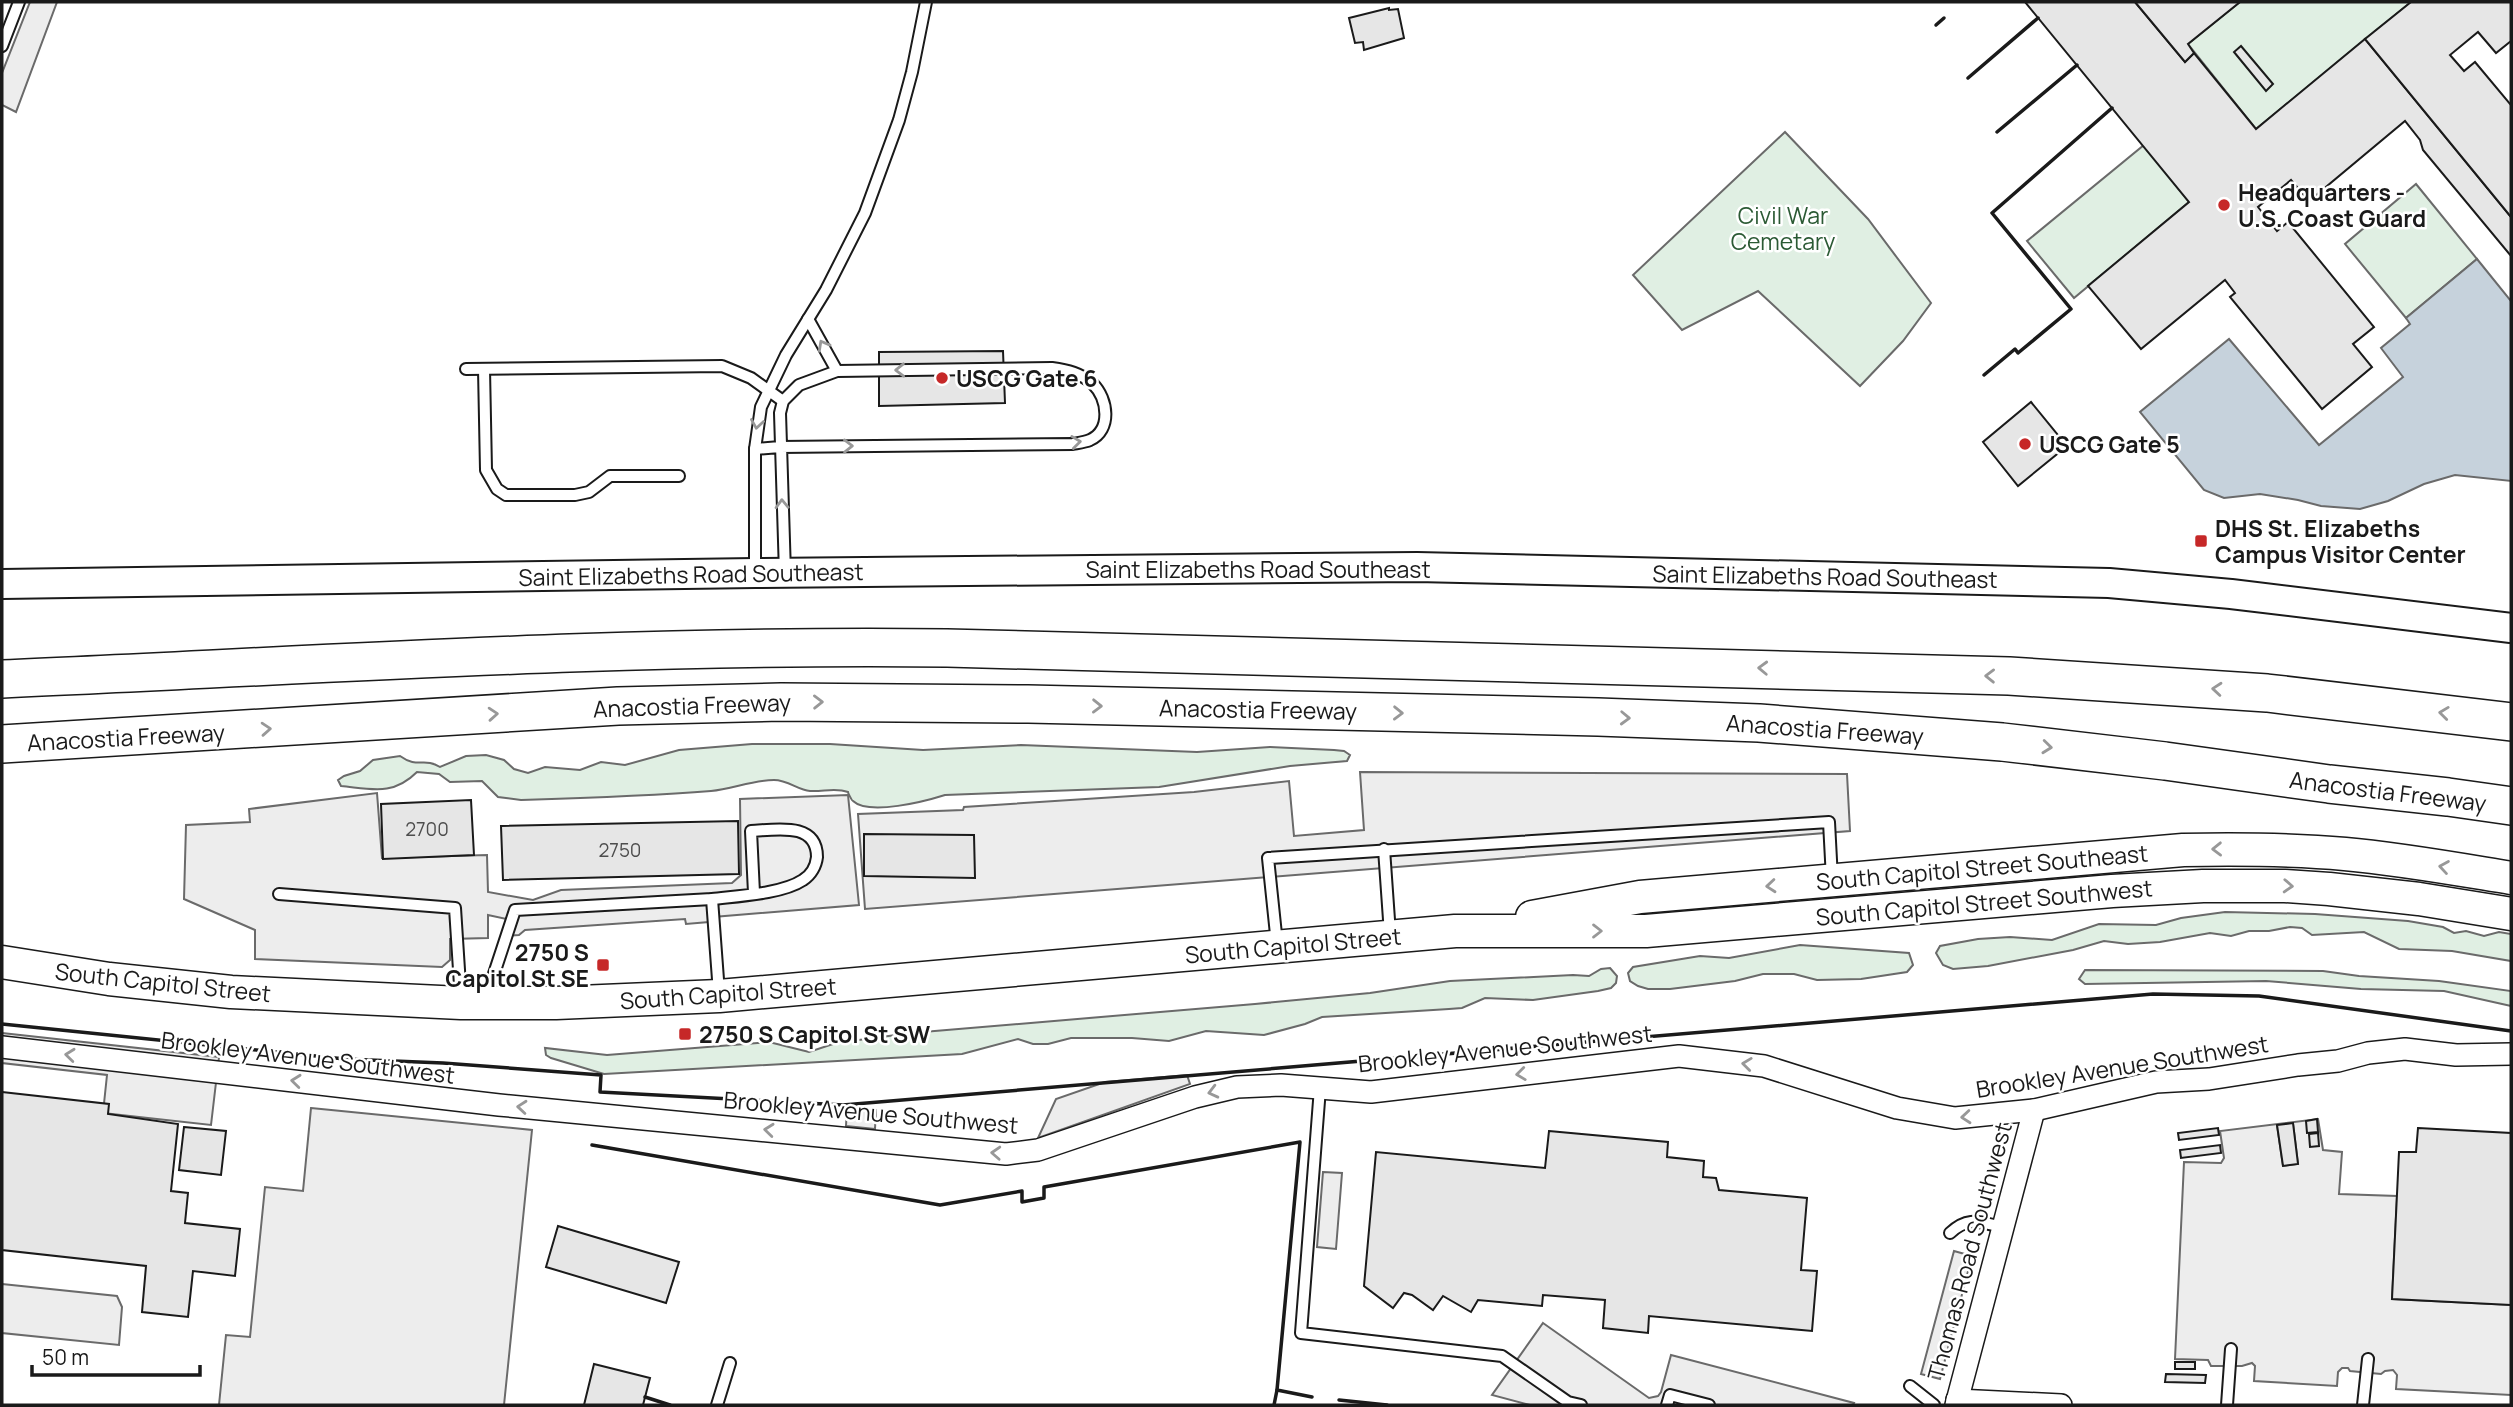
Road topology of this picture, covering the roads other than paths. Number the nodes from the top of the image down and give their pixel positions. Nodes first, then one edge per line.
1 (19, 2) edge
2 (926, 2) edge
3 (2, 46) edge
4 (808, 319) junction
5 (466, 369) dead end
6 (484, 369) junction
7 (837, 371) junction
8 (766, 391) junction
9 (783, 401) junction
10 (780, 447) junction
11 (755, 449) junction
12 (680, 476) dead end
13 (755, 573) junction
14 (785, 573) junction
15 (2, 584) edge
16 (2511, 628) edge
17 (2, 680) edge
18 (2511, 722) edge
19 (2, 744) edge
20 (2329, 784) junction
21 (2511, 806) edge
22 (2511, 825) edge
23 (1384, 849) junction
24 (2511, 878) edge
25 (1832, 881) junction
26 (754, 893) junction
27 (279, 894) dead end
28 (712, 899) junction
29 (2511, 914) edge
30 (1455, 931) junction
31 (1391, 936) junction
32 (1277, 946) junction
33 (2, 962) edge
34 (719, 996) junction
35 (473, 1003) junction
36 (2, 1047) edge
37 (2511, 1054) edge
38 (1320, 1088) junction
39 (2034, 1110) junction
40 (2002, 1227) junction
41 (1950, 1233) dead end
42 (2231, 1349) dead end
43 (2368, 1359) dead end
44 (730, 1363) dead end
45 (1910, 1387) dead end
46 (1956, 1403) edge
47 (717, 1405) edge
48 (1581, 1405) edge
49 (1667, 1405) edge
50 (1709, 1405) edge
51 (1934, 1405) edge
52 (2061, 1405) edge
53 (2228, 1405) edge
54 (2363, 1405) edge

1 - 3 lane
2 - 4 lane
7 -> 4 lane
4 - 8 lane
5 - 6 lane
6 - 8 lane
6 - 12 lane
7 - 9 lane
10 -> 7 lane
8 - 9 lane
8 -> 11 lane
9 - 10 lane
10 - 11 lane
14 -> 10 lane
11 - 13 lane
13 - 14 main road, Saint Elizabeths Road Southeast
13 - 15 main road, Saint Elizabeths Road Southeast
14 - 16 main road, Saint Elizabeths Road Southeast
18 -> 17 highway
19 -> 20 highway, Anacostia Freeway
20 - 21 highway, Anacostia Freeway
20 - 22 highway
23 - 25 lane
23 - 31 lane
23 - 32 lane
24 -> 25 main road, South Capitol Street Southeast
25 -> 30 main road, South Capitol Street Southeast
26 - 26 lane
26 - 28 lane
27 - 35 lane
28 - 34 lane
28 - 35 lane
30 -> 29 main road, South Capitol Street Southwest
30 - 31 main road, South Capitol Street
31 - 32 main road, South Capitol Street
32 - 34 main road, South Capitol Street
33 - 35 main road, South Capitol Street
34 - 35 main road, South Capitol Street
38 -> 36 street, Brookley Avenue Southwest
37 - 39 street, Brookley Avenue Southwest
39 -> 38 street, Brookley Avenue Southwest
38 - 48 lane
39 - 40 street, Thomas Road Southwest
40 - 41 lane
40 - 46 street, Thomas Road Southwest
42 - 53 lane
43 - 54 lane
44 - 47 lane
45 - 51 lane
46 - 52 street
49 - 50 lane

